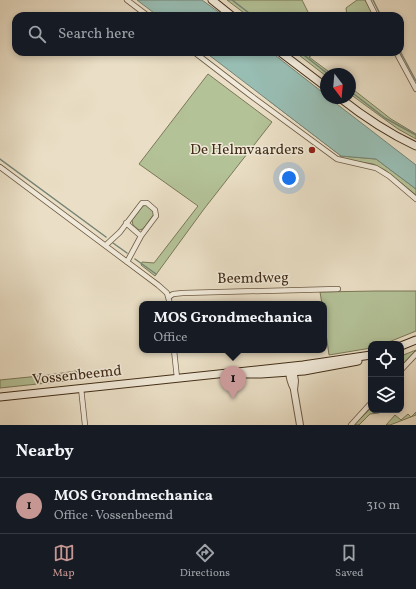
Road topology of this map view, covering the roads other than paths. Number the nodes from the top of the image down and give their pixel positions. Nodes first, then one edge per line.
1 (127, 0) edge
2 (212, 0) edge
3 (368, 0) edge
4 (143, 12) edge
5 (227, 12) edge
6 (374, 12) edge
7 (199, 56) edge
8 (285, 56) edge
9 (398, 56) edge
10 (320, 82) edge
11 (416, 89) edge
12 (348, 104) edge
13 (416, 146) edge
14 (0, 167) edge
15 (416, 199) edge
16 (126, 223) junction
17 (141, 236) junction
18 (106, 245) junction
19 (127, 262) junction
20 (338, 289) dead end
21 (169, 297) junction
22 (170, 301) edge
23 (416, 340) edge
24 (404, 345) edge
25 (174, 353) edge
26 (416, 354) edge
27 (368, 357) edge
28 (404, 367) edge
29 (292, 370) junction
30 (177, 378) junction
31 (81, 388) junction
32 (0, 397) edge
33 (368, 406) edge
34 (85, 425) edge
35 (300, 425) edge
36 (351, 425) edge

1 - 4 street
2 - 5 main road
3 - 6 street
7 - 15 street
8 - 10 main road
9 - 11 street
12 - 13 main road
14 - 18 street
16 - 17 street
16 - 17 street
16 - 18 street
17 - 19 street
18 - 19 street
19 - 21 street
20 - 21 street, Beemdweg
21 - 22 street
23 - 24 main road
25 - 30 street
26 - 28 street
27 - 29 main road, Vossenbeemd
29 - 30 main road, Vossenbeemd
29 - 35 street
30 - 31 main road, Vossenbeemd
31 - 32 main road, Vossenbeemd
31 - 34 street
33 - 36 street

